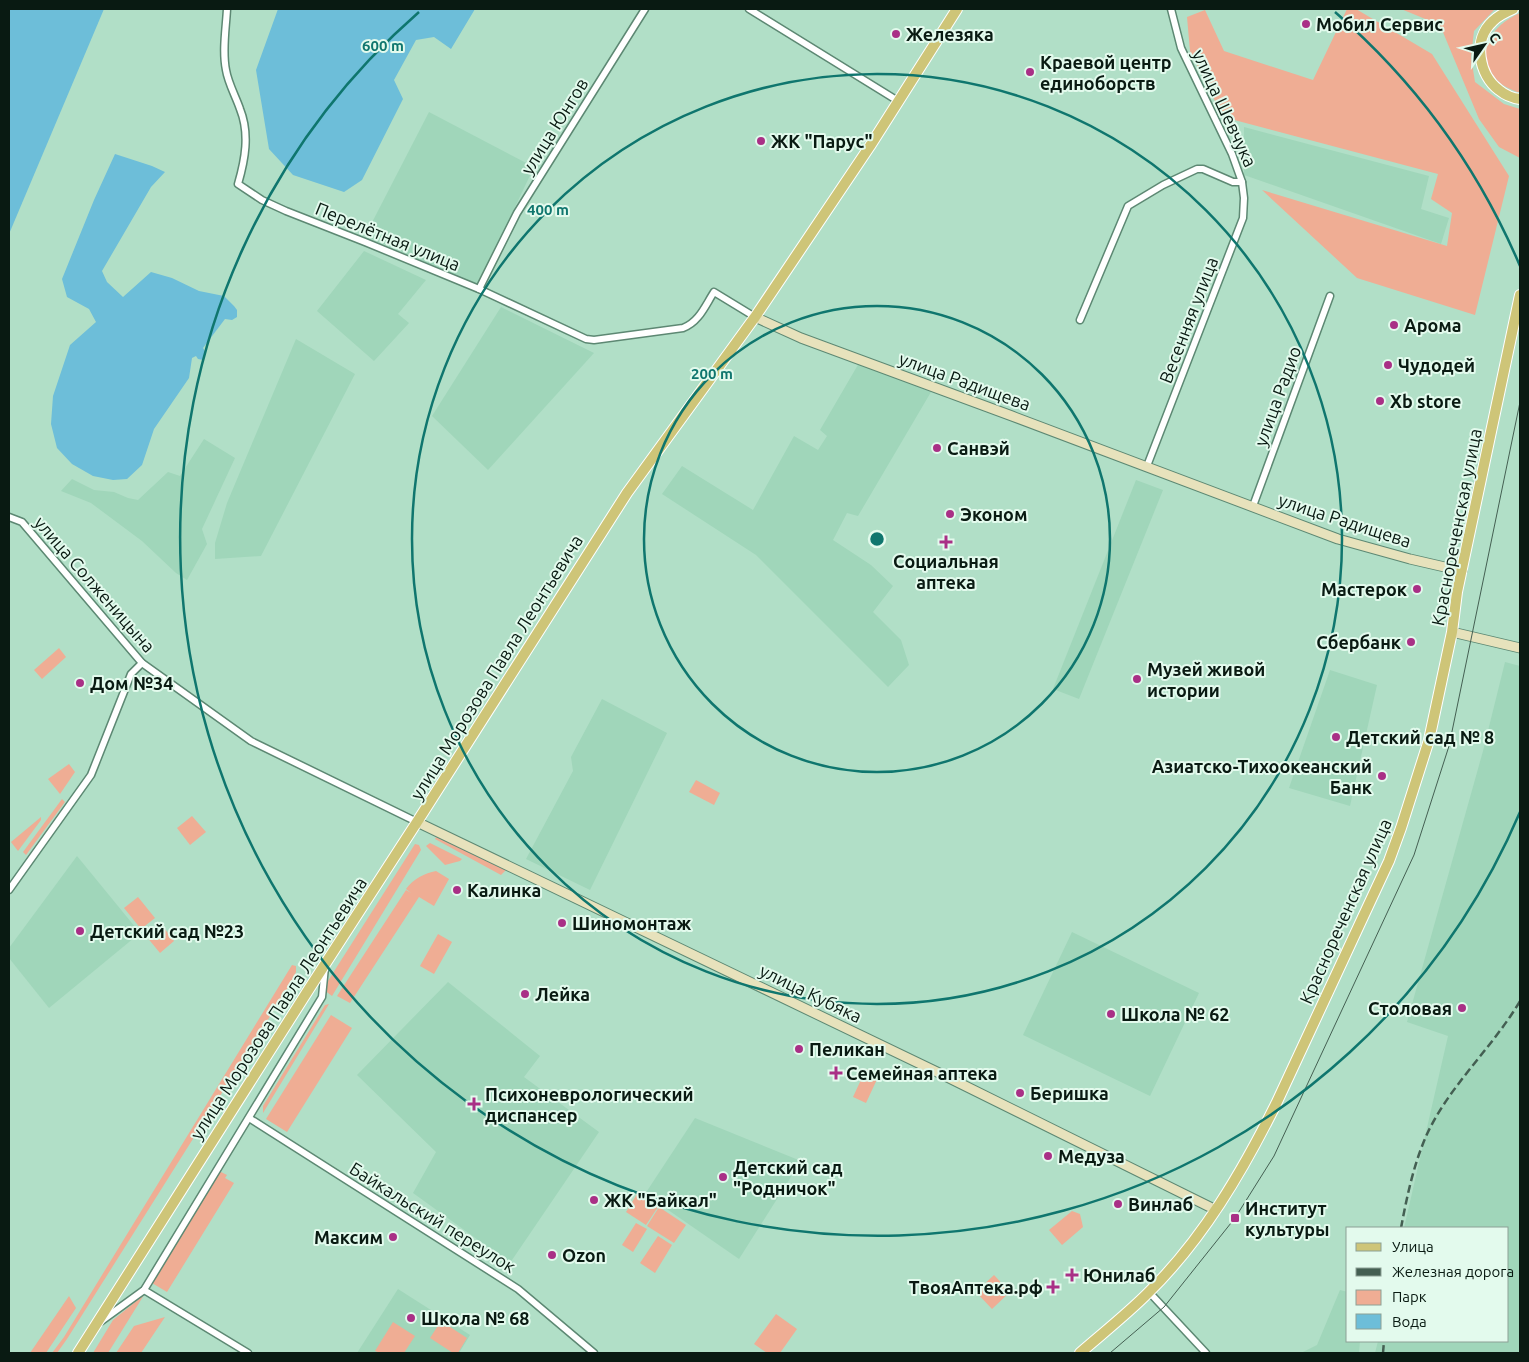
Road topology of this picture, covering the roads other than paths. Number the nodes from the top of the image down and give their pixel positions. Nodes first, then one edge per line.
1 (227, 9) edge
2 (645, 9) edge
3 (749, 9) edge
4 (957, 9) edge
5 (1172, 9) edge
6 (1513, 9) edge
7 (1520, 99) edge
8 (898, 101) junction
9 (1242, 182) junction
10 (480, 289) junction
11 (1520, 295) edge
12 (1330, 296) dead end
13 (755, 318) junction
14 (1080, 320) dead end
15 (1147, 466) junction
16 (1253, 506) junction
17 (9, 517) edge
18 (1462, 571) junction
19 (1452, 632) junction
20 (1520, 648) edge
21 (142, 663) junction
22 (417, 822) junction
23 (9, 890) edge
24 (325, 963) junction
25 (249, 1118) junction
26 (1216, 1210) junction
27 (144, 1290) junction
28 (1149, 1292) junction
29 (94, 1327) junction
30 (78, 1353) edge
31 (248, 1353) edge
32 (594, 1353) edge
33 (1080, 1353) edge
34 (1206, 1353) edge

1 - 10 street, Перелётная улица
2 - 10 street, улица Юнгов
3 - 8 street
4 - 8 main road, улица Морозова Павла Леонтьевича
5 - 9 street, улица Шевчука
6 - 7 main road
8 - 13 main road, улица Морозова Павла Леонтьевича
9 - 14 street, улица Шевчука
9 - 15 street, Весенняя улица
10 - 13 street, улица Радищева
11 - 18 main road, Краснореченская улица
12 - 16 street, улица Радио
13 - 15 street, улица Радищева
13 - 22 main road, улица Морозова Павла Леонтьевича
15 - 16 street, улица Радищева
16 - 18 street, улица Радищева
17 - 21 street, улица Солженицына
18 - 19 main road, Краснореченская улица
19 - 20 street
19 - 26 main road, Краснореченская улица
21 - 22 street, улица Солженицына
21 - 23 street
22 - 24 main road, улица Морозова Павла Леонтьевича
22 - 26 street, улица Кубяка
24 - 25 street
24 - 29 main road, улица Морозова Павла Леонтьевича
25 - 27 street
25 - 32 street, Байкальский переулок
26 - 28 main road, Краснореченская улица
27 - 29 street
27 - 31 street
28 - 33 main road, Краснореченская улица
28 - 34 street
29 - 30 main road, улица Морозова Павла Леонтьевича

